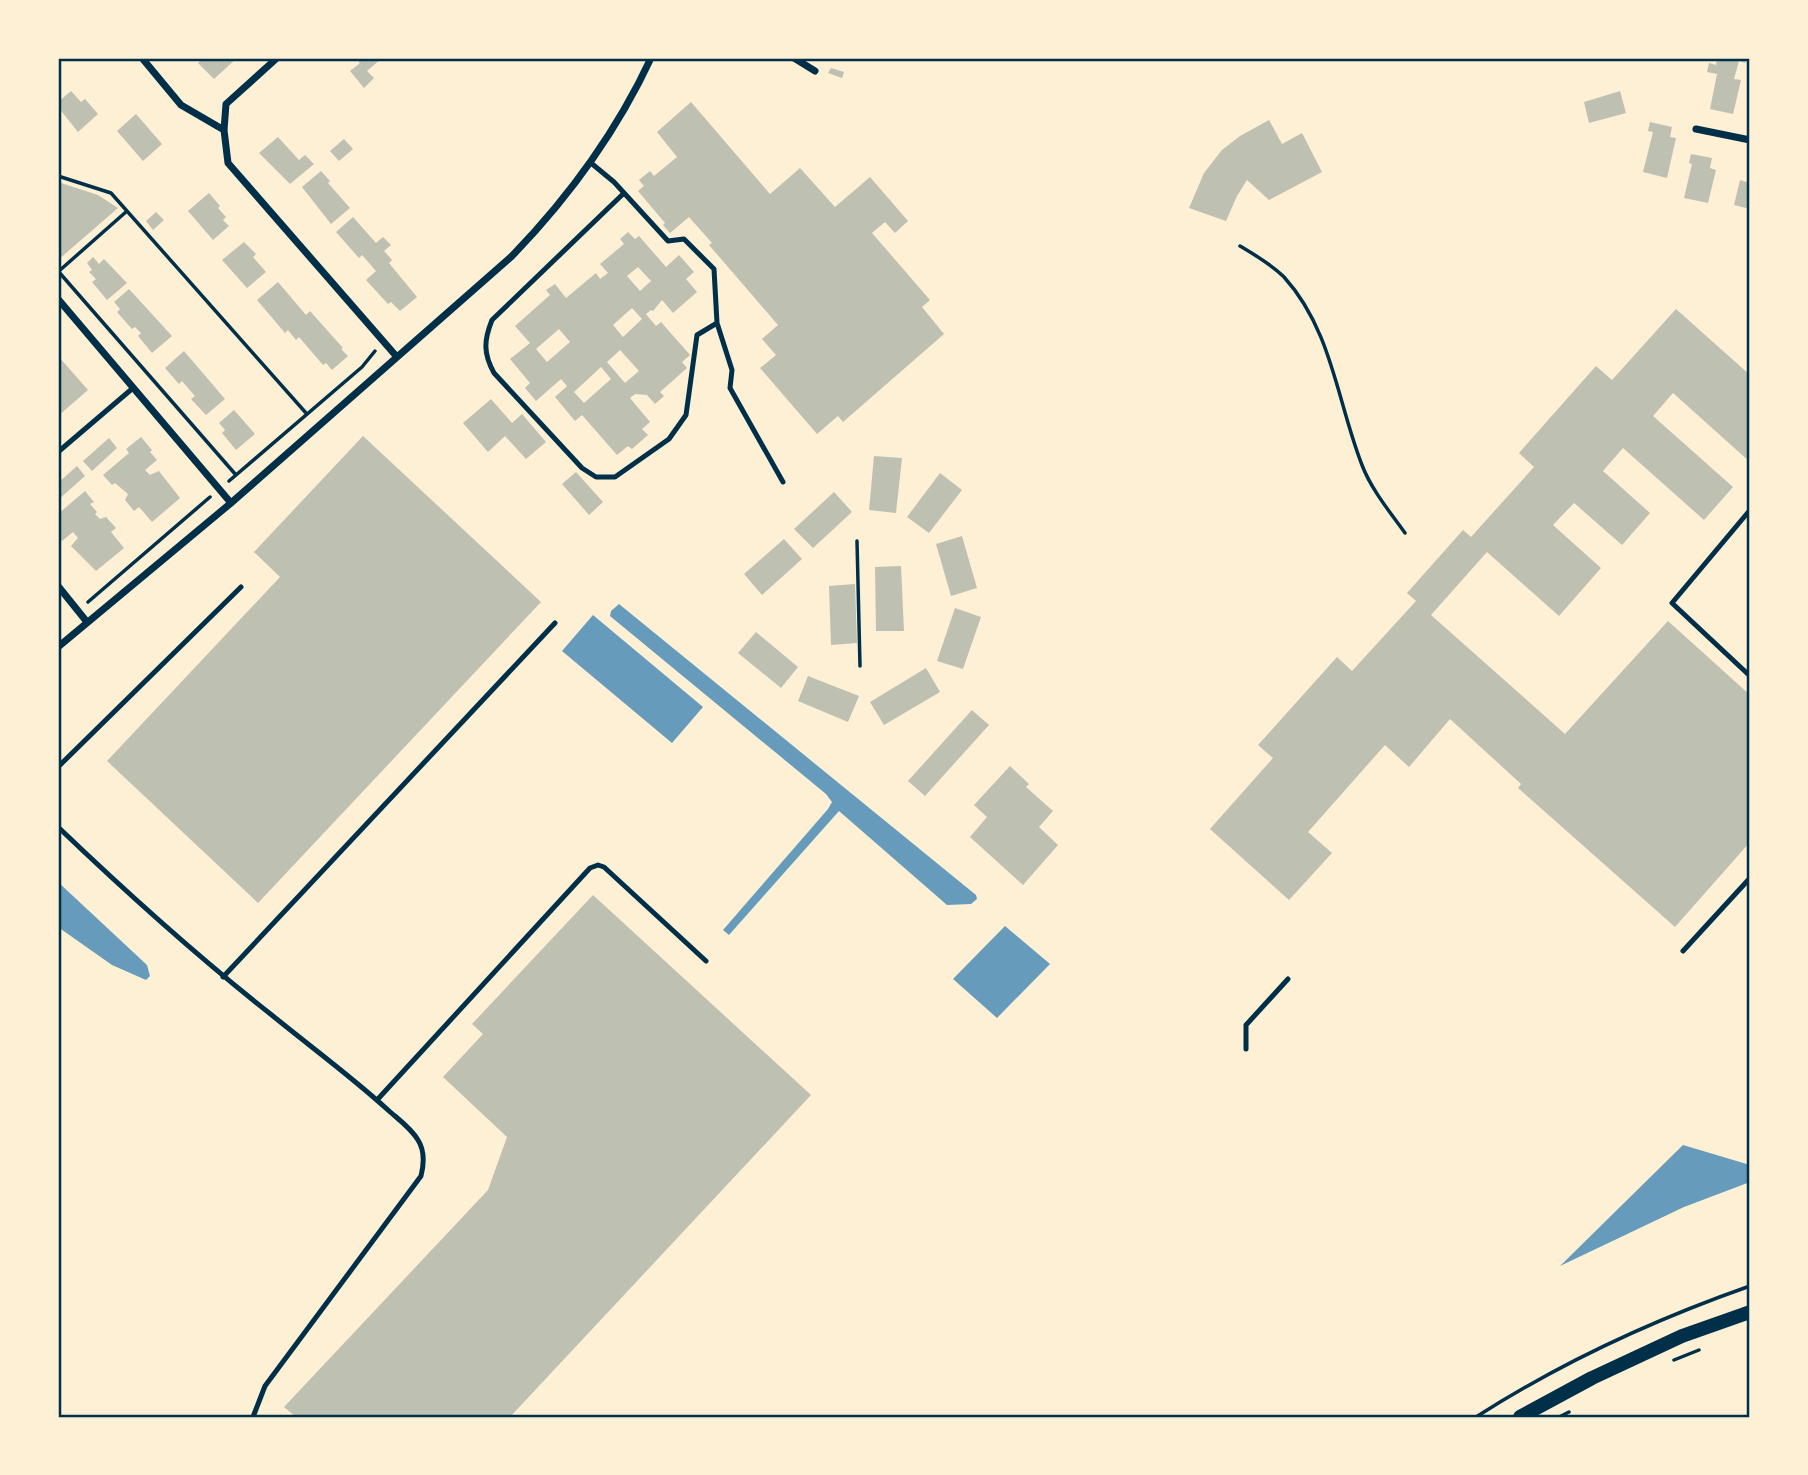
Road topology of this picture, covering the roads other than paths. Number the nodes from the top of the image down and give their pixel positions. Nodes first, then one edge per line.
1 (142, 58) edge
2 (277, 58) edge
3 (650, 58) edge
4 (794, 58) edge
5 (815, 71) dead end
6 (1696, 129) dead end
7 (224, 130) junction
8 (1750, 140) edge
9 (591, 163) junction
10 (624, 193) junction
11 (58, 299) edge
12 (717, 323) junction
13 (397, 357) junction
14 (133, 388) junction
15 (58, 453) edge
16 (783, 482) dead end
17 (231, 503) junction
18 (1750, 510) edge
19 (58, 586) edge
20 (241, 587) dead end
21 (87, 622) junction
22 (555, 623) dead end
23 (58, 647) edge
24 (1750, 676) edge
25 (58, 767) edge
26 (58, 827) edge
27 (1750, 878) edge
28 (1683, 951) dead end
29 (706, 961) dead end
30 (223, 977) junction
31 (1288, 979) dead end
32 (1246, 1049) dead end
33 (376, 1100) junction
34 (1750, 1312) edge
35 (253, 1417) edge
36 (1520, 1417) edge

1 - 7 street
2 - 7 street
3 - 9 street
4 - 5 street
6 - 8 street
7 - 13 street
9 - 10 lane
9 - 13 street
10 - 12 lane
10 - 12 lane
11 - 14 street
12 - 16 lane
13 - 17 street
14 - 15 lane
14 - 17 street
17 - 21 street
18 - 24 lane
19 - 21 street
20 - 25 lane
21 - 23 street
22 - 30 lane
26 - 30 lane
27 - 28 lane
29 - 33 lane
30 - 33 lane
31 - 32 lane
33 - 35 lane
34 - 36 main road

